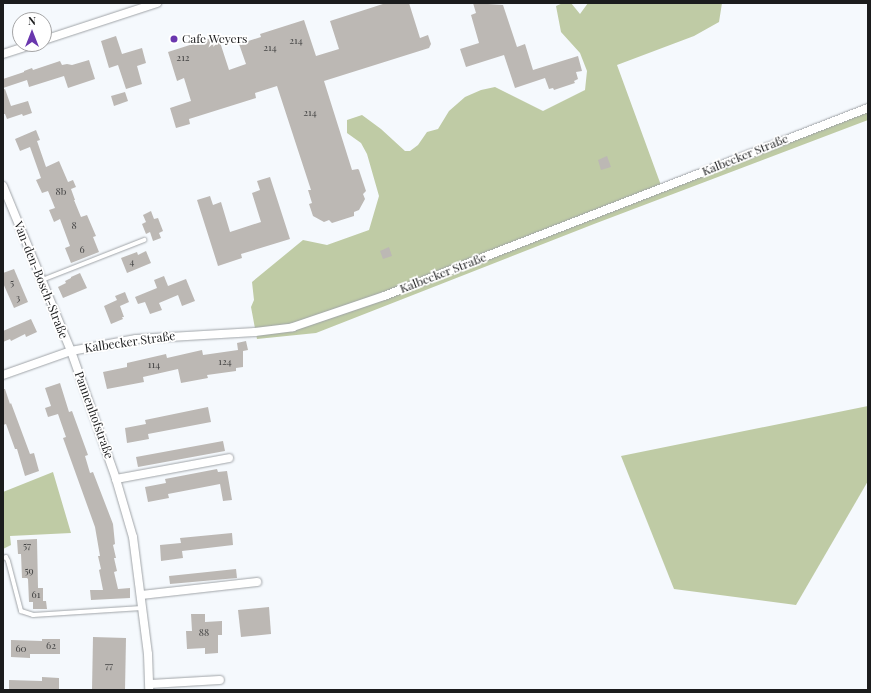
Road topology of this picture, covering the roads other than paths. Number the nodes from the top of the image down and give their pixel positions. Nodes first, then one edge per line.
1 (157, 3) edge
2 (52, 37) edge
3 (868, 108) edge
4 (3, 186) edge
5 (144, 240) dead end
6 (42, 280) junction
7 (71, 351) junction
8 (3, 375) edge
9 (229, 458) dead end
10 (116, 479) junction
11 (3, 558) edge
12 (257, 582) dead end
13 (140, 595) junction
14 (142, 608) junction
15 (220, 680) dead end
16 (149, 687) edge

1 - 2 street
3 - 7 street, Kalbecker Straße
4 - 6 street, Van-den-Bosch-Straße
5 - 6 lane
6 - 7 street, Van-den-Bosch-Straße
7 - 8 street, Kalbecker Straße
7 - 10 street, Pannenhofstraße
9 - 10 street
10 - 13 street, Pannenhofstraße
11 - 14 lane
12 - 13 street
13 - 14 street, Pannenhofstraße
14 - 16 street, Pannenhofstraße
15 - 16 street, Pannenhofstraße

